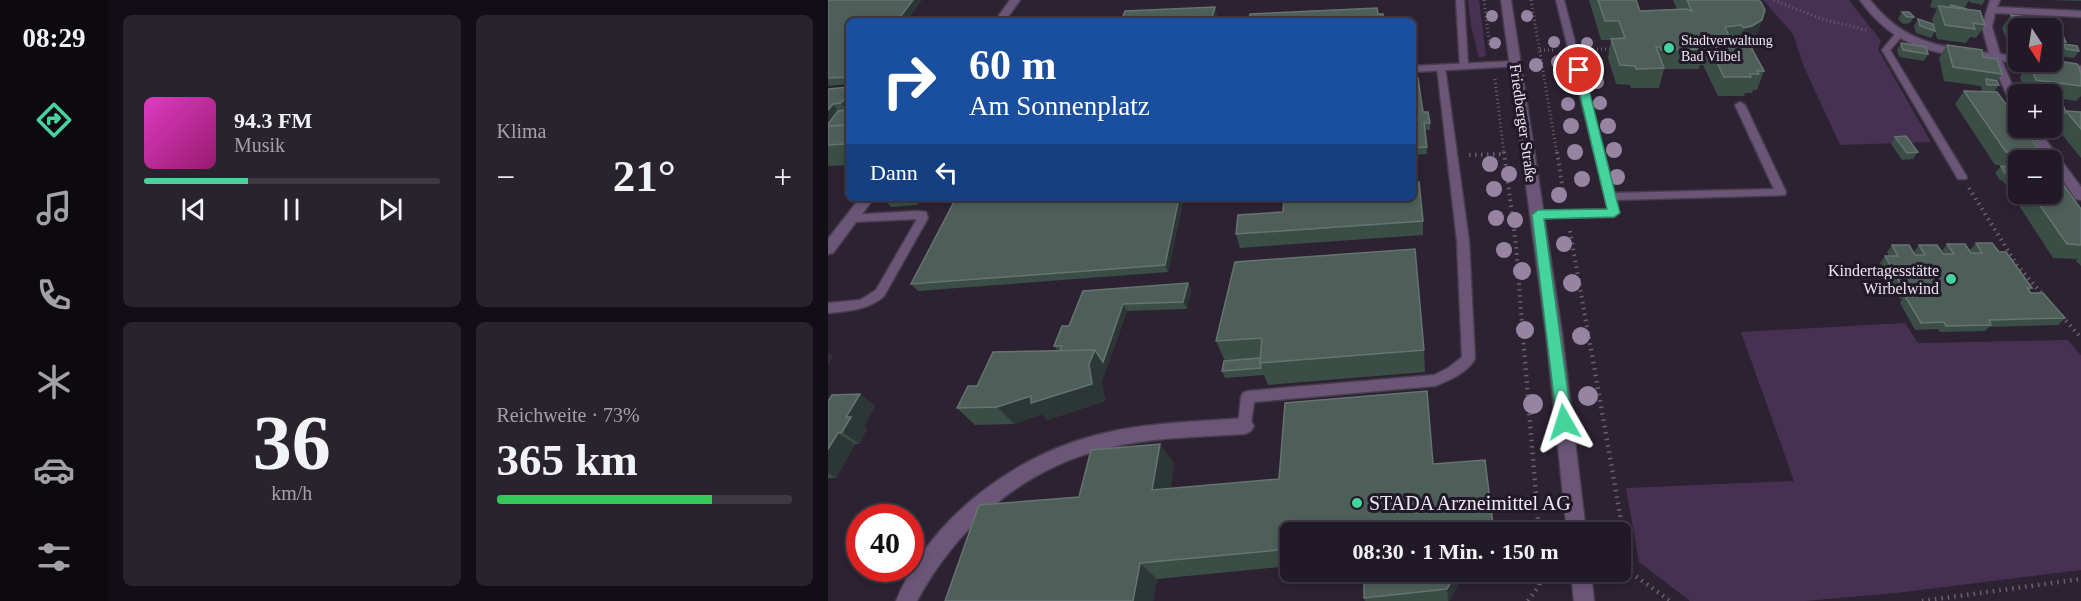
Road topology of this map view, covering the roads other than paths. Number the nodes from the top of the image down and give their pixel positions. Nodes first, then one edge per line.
1 (1015, 0) edge
2 (1460, 0) edge
3 (1506, 0) edge
4 (1560, 0) edge
5 (1865, 0) edge
6 (1993, 5) edge
7 (2081, 14) edge
8 (1001, 18) edge
9 (1899, 35) junction
10 (1997, 57) junction
11 (2008, 58) edge
12 (1515, 64) junction
13 (1464, 66) junction
14 (2062, 66) edge
15 (1442, 67) junction
16 (1416, 69) edge
17 (2081, 69) edge
18 (2008, 90) edge
19 (1740, 105) dead end
20 (2038, 138) edge
21 (1962, 177) road end
22 (2081, 196) edge
23 (1610, 197) junction
24 (865, 201) edge
25 (1538, 215) junction
26 (852, 218) junction
27 (830, 243) edge
28 (828, 308) edge
29 (1245, 426) joint
30 (1576, 522) edge
31 (1582, 582) edge
32 (906, 601) edge
33 (1584, 601) edge

1 - 8 street
2 - 13 lane
3 - 12 street, Friedberger Straße
4 - 23 lane
5 - 9 street
6 - 7 street
6 - 10 street
9 - 10 street
9 - 21 lane
10 - 11 street
10 - 18 street
12 - 13 street
12 - 25 street, Friedberger Straße
13 - 15 street
14 - 17 street
15 - 16 street
15 - 29 lane
19 - 23 lane
20 - 22 street
23 - 25 lane
24 - 26 street
25 - 30 street, Friedberger Straße
26 - 27 street
26 - 28 lane
29 - 32 street
31 - 33 street

